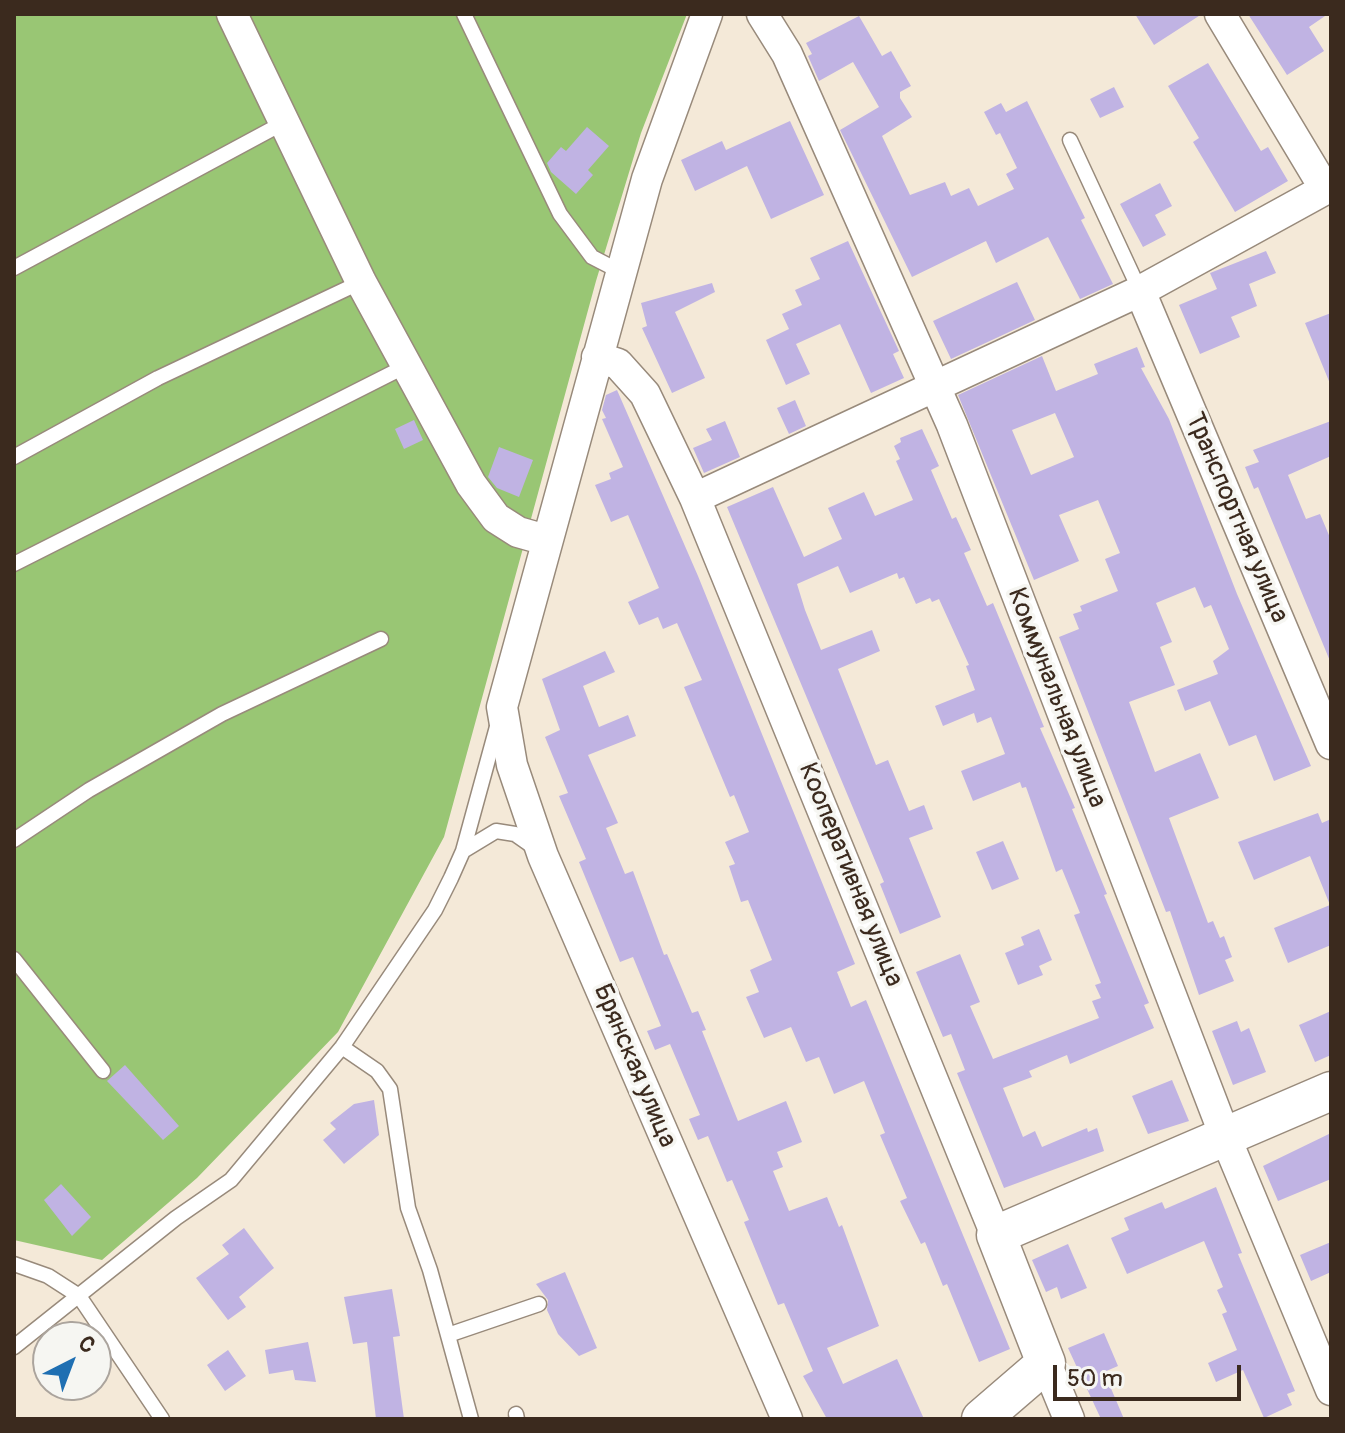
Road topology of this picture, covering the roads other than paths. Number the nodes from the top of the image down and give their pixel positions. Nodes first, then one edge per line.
1 (232, 14) edge
2 (464, 14) edge
3 (1220, 14) edge
4 (705, 15) edge
5 (763, 19) edge
6 (1274, 101) junction
7 (285, 122) junction
8 (1070, 140) dead end
9 (1331, 156) edge
10 (1328, 187) edge
11 (14, 268) edge
12 (621, 272) junction
13 (361, 282) junction
14 (1140, 291) junction
15 (597, 357) junction
16 (406, 366) junction
17 (936, 388) junction
18 (14, 457) edge
19 (695, 498) junction
20 (546, 540) junction
21 (14, 564) edge
22 (381, 639) dead end
23 (502, 707) junction
24 (1331, 744) edge
25 (14, 840) edge
26 (463, 851) junction
27 (543, 856) junction
28 (14, 959) edge
29 (342, 1047) junction
30 (103, 1071) dead end
31 (1331, 1091) edge
32 (1225, 1136) junction
33 (996, 1235) junction
34 (14, 1264) edge
35 (79, 1296) junction
36 (539, 1304) dead end
37 (448, 1335) junction
38 (14, 1347) edge
39 (1046, 1363) junction
40 (1331, 1390) edge
41 (162, 1419) edge
42 (471, 1419) edge
43 (787, 1419) edge
44 (981, 1419) edge
45 (1069, 1419) edge

1 - 7 street
2 - 12 lane
3 - 6 street
4 - 12 street
5 - 17 street, Коммунальная улица
6 - 9 street
6 - 10 street
7 - 11 lane
7 - 13 street
8 - 14 lane
10 - 14 street
12 - 15 street
13 - 16 street
13 - 18 lane
14 - 17 street
14 - 24 street, Транспортная улица
15 - 19 street, Кооперативная улица
15 - 20 street
16 - 20 street
16 - 21 lane
17 - 19 street
17 - 32 street, Коммунальная улица
19 - 33 street, Кооперативная улица
20 - 23 street
22 - 25 lane
23 - 26 lane
23 - 27 street, Брянская улица
26 - 27 lane
26 - 29 lane
27 - 43 street, Брянская улица
28 - 30 lane
29 - 35 lane
29 - 37 lane
31 - 32 street
32 - 33 street
32 - 40 street, Коммунальная улица
33 - 39 street, Кооперативная улица
34 - 35 lane
35 - 38 lane
35 - 41 lane
36 - 37 lane
37 - 42 lane
39 - 44 street
39 - 45 street, Кооперативная улица

